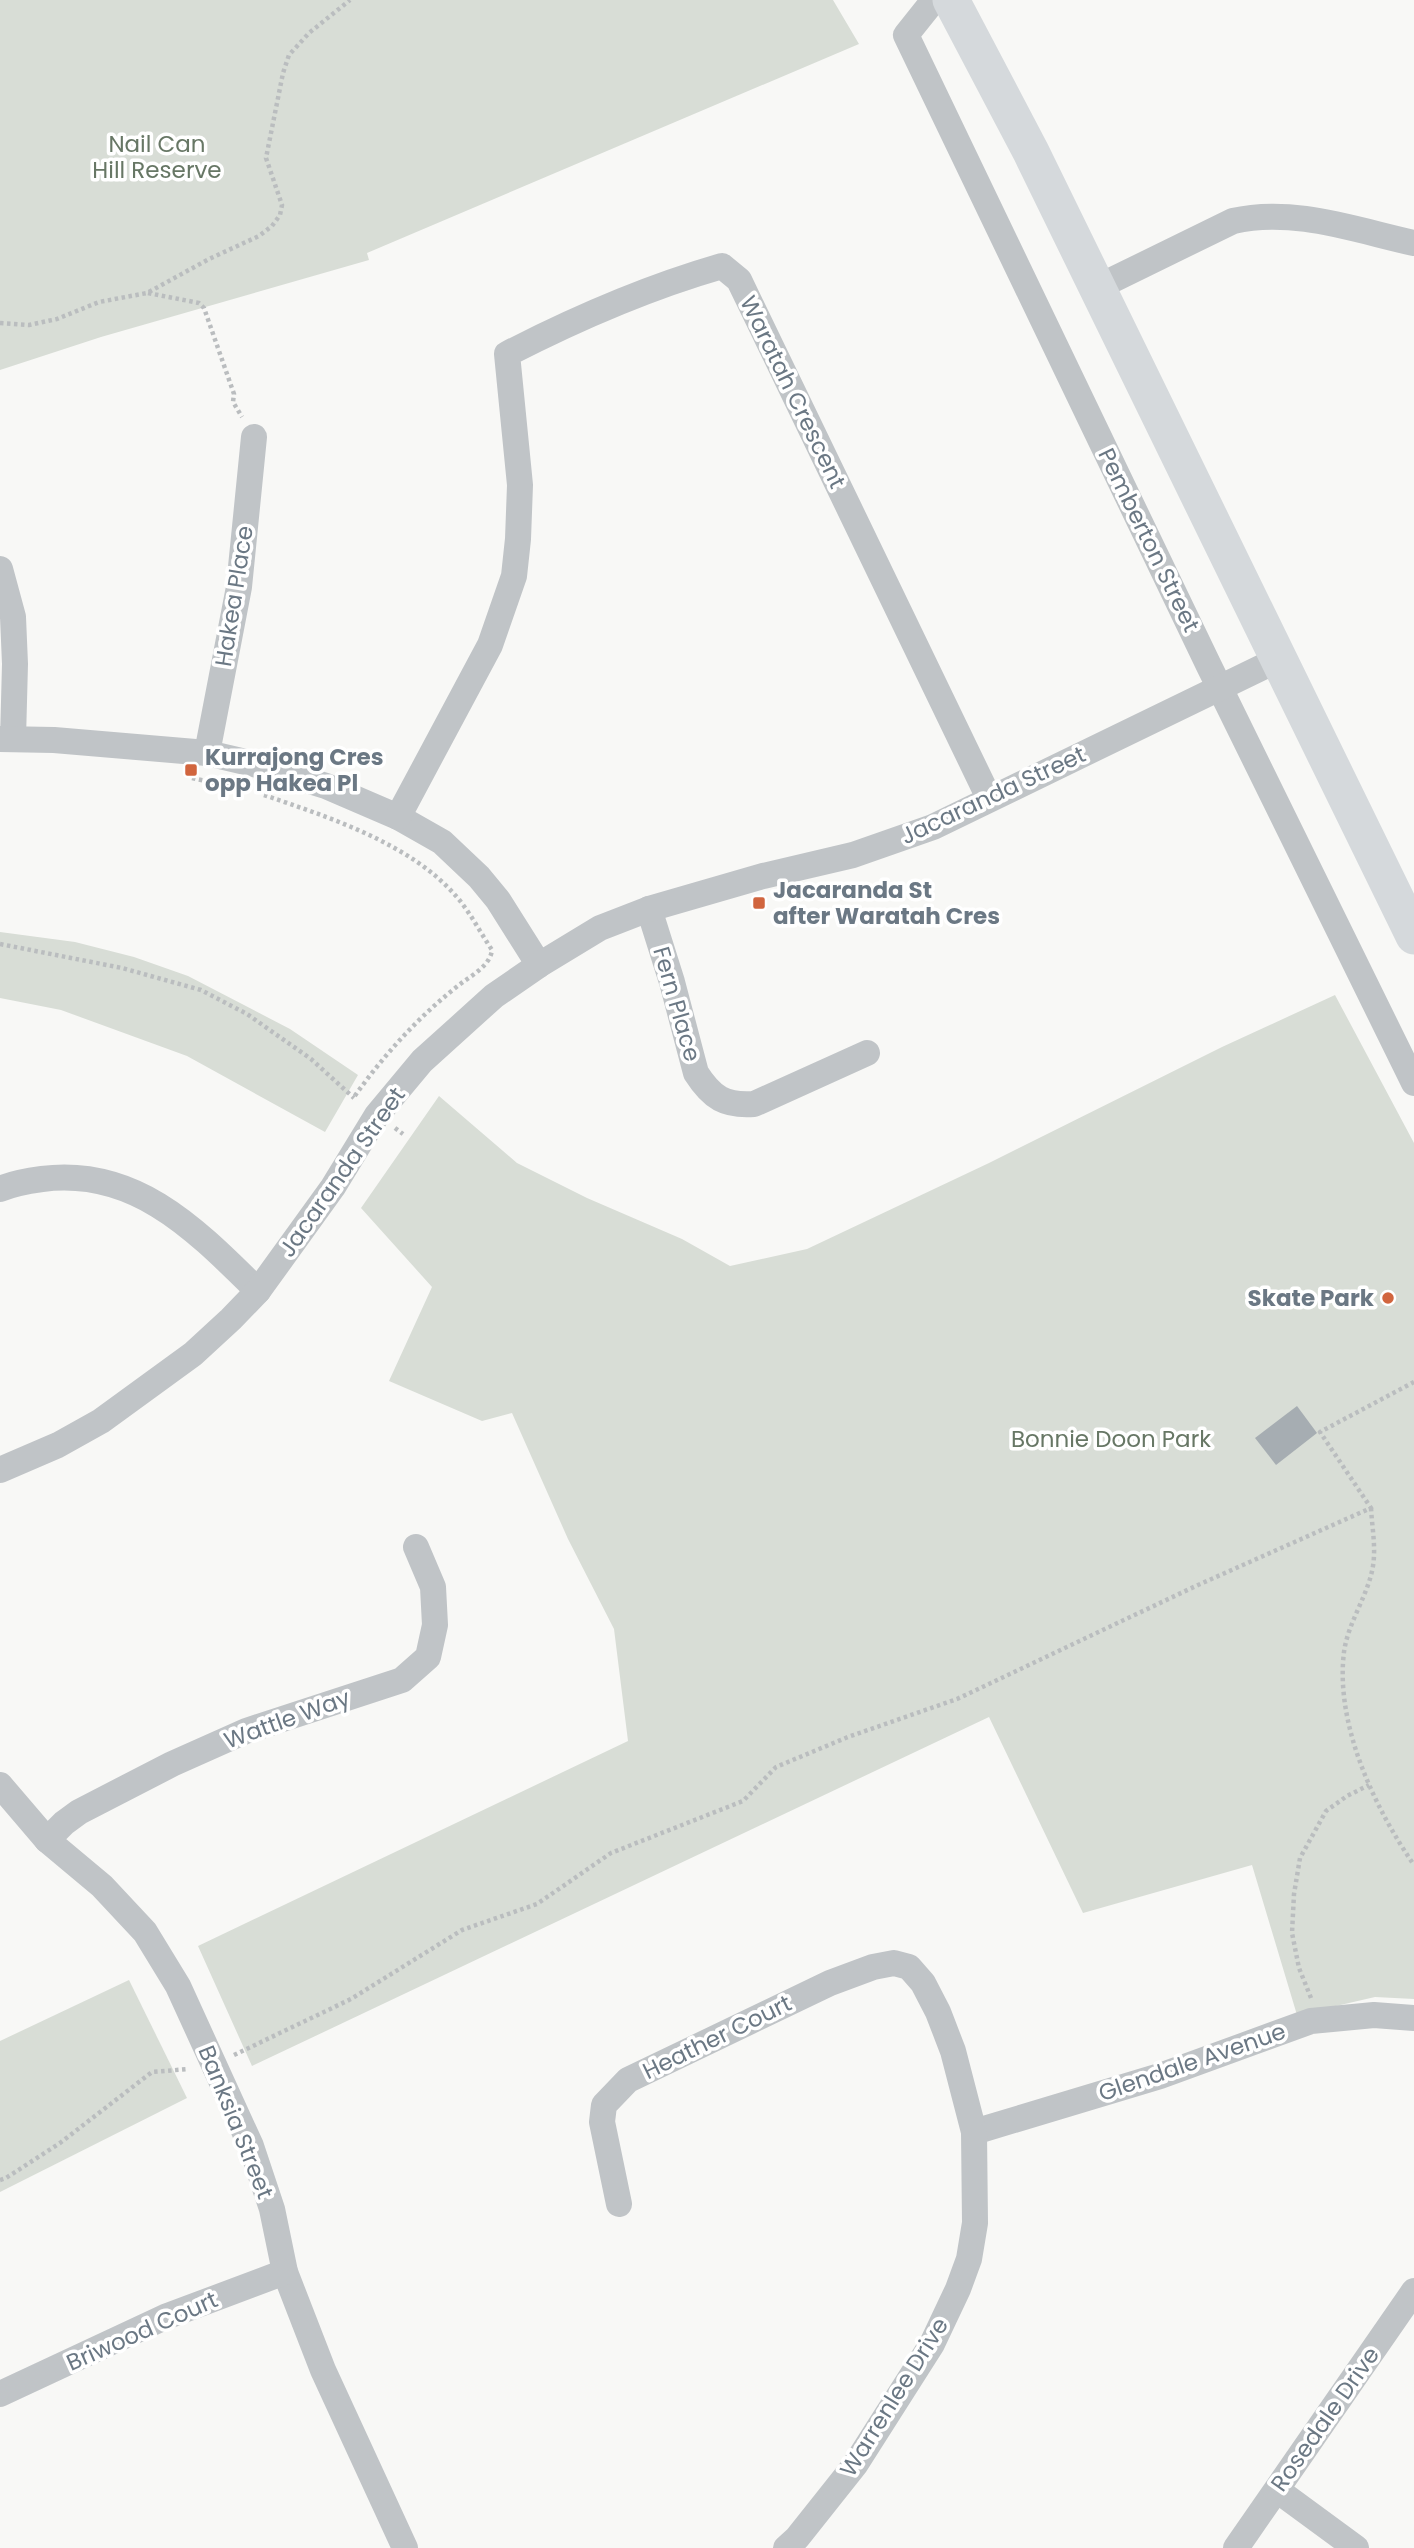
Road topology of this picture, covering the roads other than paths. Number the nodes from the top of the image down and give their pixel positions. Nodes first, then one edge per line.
1 (934, 0) edge
2 (951, 0) edge
3 (1414, 243) edge
4 (1096, 288) junction
5 (254, 438) road end
6 (0, 569) edge
7 (1278, 660) junction
8 (1220, 687) junction
9 (6, 739) edge
10 (207, 753) junction
11 (989, 798) junction
12 (398, 817) junction
13 (649, 909) junction
14 (1414, 936) edge
15 (539, 965) junction
16 (867, 1053) dead end
17 (1414, 1083) edge
18 (0, 1189) edge
19 (258, 1291) junction
20 (0, 1470) edge
21 (416, 1547) dead end
22 (0, 1785) edge
23 (47, 1839) junction
24 (894, 1963) joint
25 (1414, 2018) edge
26 (974, 2132) junction
27 (619, 2204) dead end
28 (285, 2272) junction
29 (1414, 2291) edge
30 (0, 2394) edge
31 (1277, 2490) junction
32 (405, 2548) edge
33 (786, 2548) edge
34 (1237, 2548) edge
35 (1356, 2548) edge

1 - 8 street, Pemberton Street
2 - 4 main road
3 - 4 street
4 - 7 main road
5 - 10 street, Hakea Place
6 - 9 street
7 - 8 street, Jacaranda Street
7 - 14 main road
8 - 11 street, Jacaranda Street
8 - 17 street, Pemberton Street
9 - 10 street
10 - 12 street
11 - 12 street, Waratah Crescent
11 - 13 street, Jacaranda Street
12 - 15 street
13 - 15 street, Jacaranda Street
13 - 16 street, Fern Place
15 - 19 street, Jacaranda Street
18 - 19 street
19 - 20 street, Jacaranda Street
21 - 23 street, Wattle Way
22 - 23 street, Banksia Street
23 - 28 street, Banksia Street
24 - 26 street, Warrenlee Drive
24 - 27 street, Heather Court
25 - 26 street, Glendale Avenue
26 - 33 street, Warrenlee Drive
28 - 30 street, Briwood Court
28 - 32 street, Banksia Street
29 - 31 street, Rosedale Drive
31 - 34 street, Rosedale Drive
31 - 35 street

